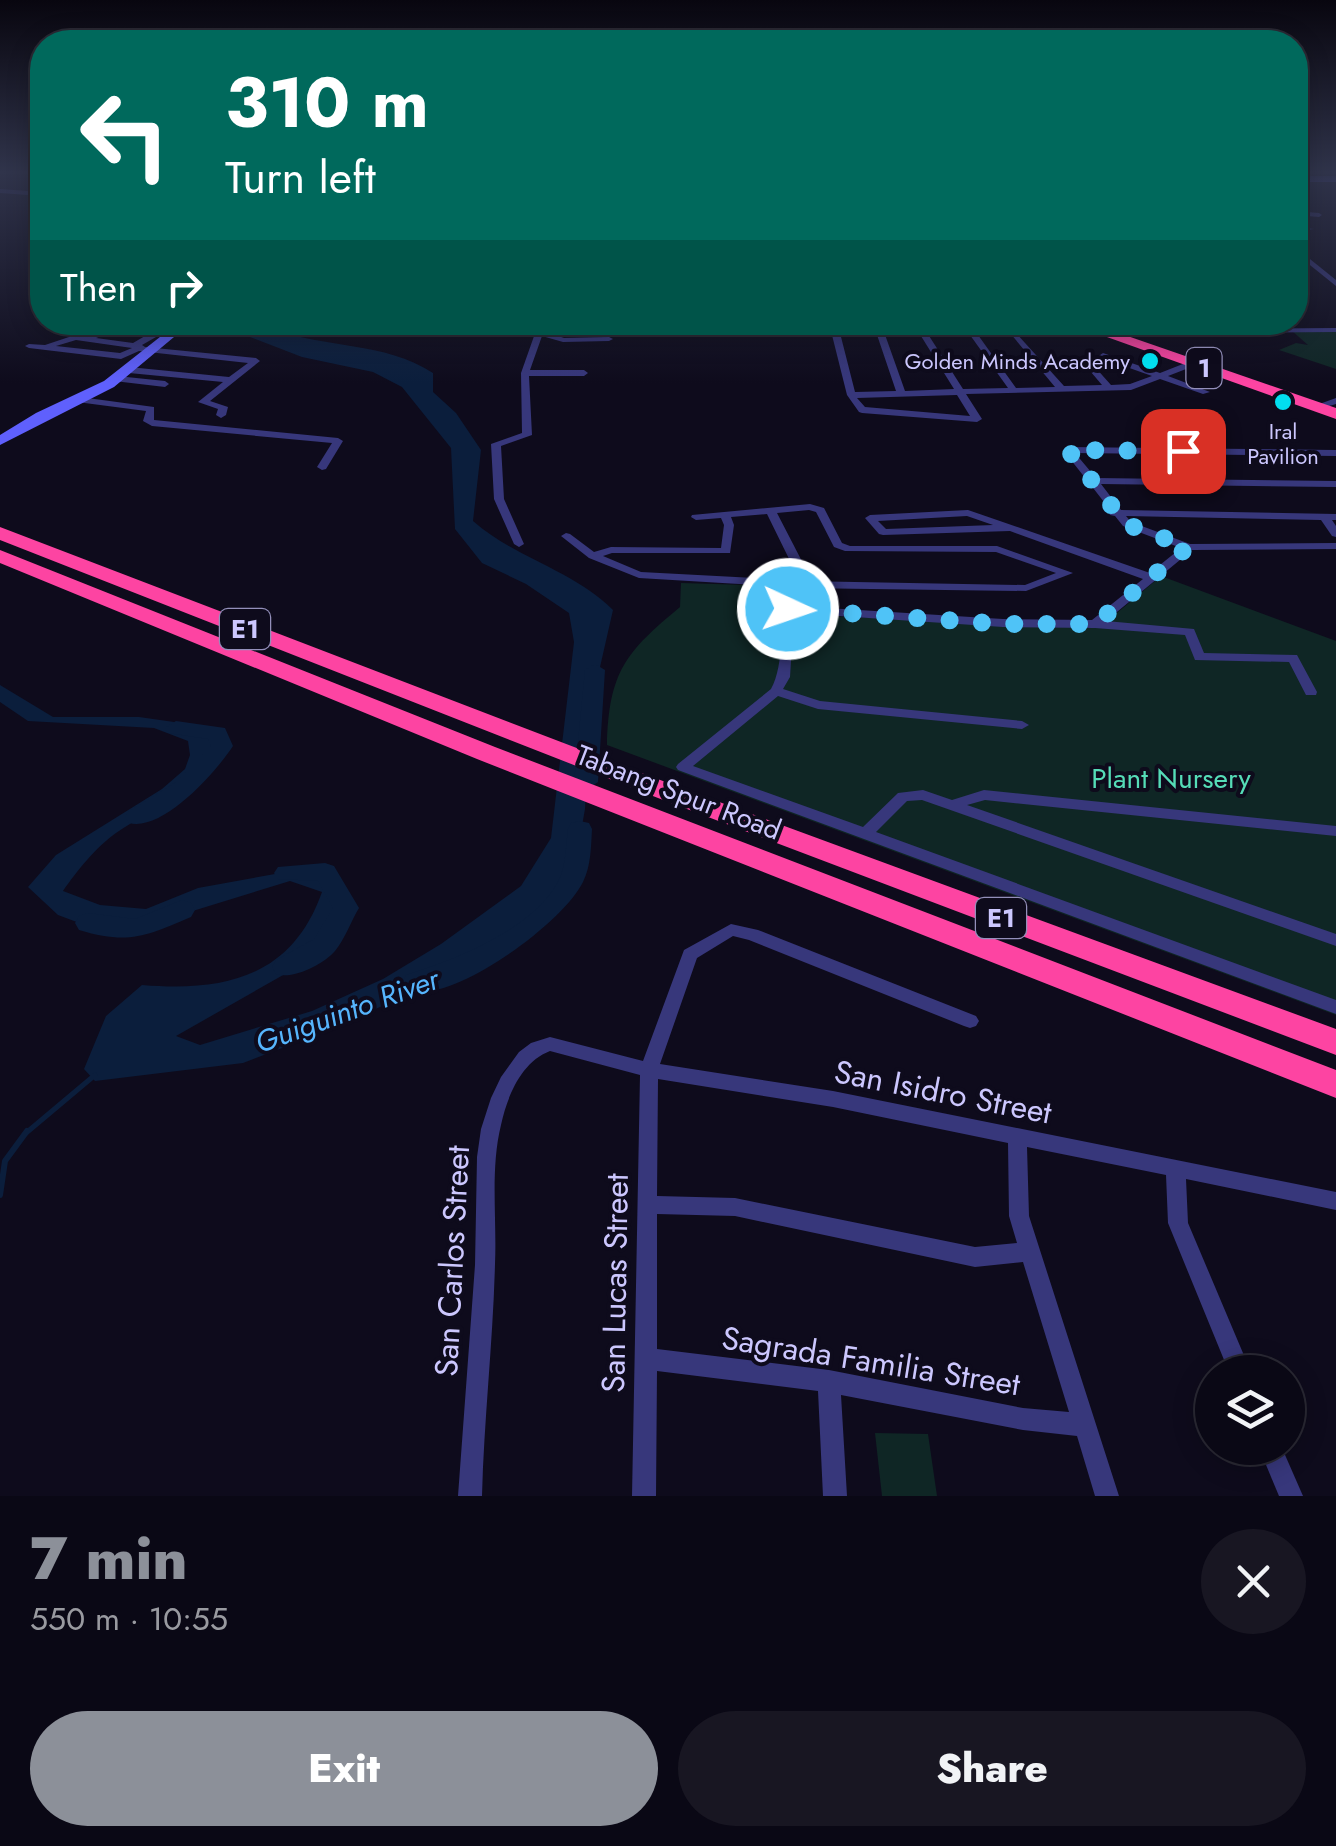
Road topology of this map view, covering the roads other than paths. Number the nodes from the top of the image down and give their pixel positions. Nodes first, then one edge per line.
1 (1308, 260) edge
2 (1336, 284) edge
3 (1308, 330) edge
4 (1336, 330) edge
5 (95, 335) edge
6 (153, 335) edge
7 (164, 335) edge
8 (538, 335) edge
9 (554, 335) edge
10 (836, 335) edge
11 (881, 335) edge
12 (924, 335) edge
13 (974, 335) edge
14 (1016, 335) edge
15 (1114, 335) edge
16 (87, 338) junction
17 (609, 339) dead end
18 (28, 346) dead end
19 (49, 346) junction
20 (143, 348) junction
21 (1194, 363) junction
22 (584, 372) dead end
23 (525, 373) junction
24 (123, 374) junction
25 (1163, 376) junction
26 (229, 380) junction
27 (165, 384) dead end
28 (1106, 386) junction
29 (1061, 388) junction
30 (1013, 389) junction
31 (960, 390) junction
32 (1206, 392) dead end
33 (902, 394) junction
34 (851, 395) junction
35 (80, 400) junction
36 (1329, 407) edge
37 (221, 415) dead end
38 (0, 442) edge
39 (1336, 454) edge
40 (322, 467) dead end
41 (1090, 481) junction
42 (1336, 484) edge
43 (771, 511) junction
44 (1114, 513) junction
45 (726, 514) junction
46 (1330, 516) edge
47 (696, 517) dead end
48 (1012, 528) junction
49 (0, 533) edge
50 (1336, 534) edge
51 (566, 536) dead end
52 (519, 544) dead end
53 (1336, 546) edge
54 (1188, 547) junction
55 (0, 556) edge
56 (592, 556) junction
57 (1086, 556) junction
58 (1067, 573) junction
59 (1150, 577) junction
60 (792, 584) junction
61 (788, 609) junction
62 (1095, 624) junction
63 (776, 691) junction
64 (1311, 692) dead end
65 (1022, 725) dead end
66 (951, 805) junction
67 (1336, 832) edge
68 (864, 835) junction
69 (1336, 940) edge
70 (1336, 1008) edge
71 (970, 1021) dead end
72 (1336, 1042) edge
73 (538, 1046) joint
74 (650, 1070) junction
75 (1336, 1084) edge
76 (1017, 1137) junction
77 (1176, 1169) junction
78 (1336, 1201) edge
79 (649, 1205) junction
80 (1031, 1251) junction
81 (1233, 1355) edge
82 (648, 1359) junction
83 (829, 1381) junction
84 (1083, 1425) junction
85 (1278, 1465) edge
86 (470, 1496) edge
87 (644, 1496) edge
88 (835, 1496) edge
89 (1107, 1496) edge
90 (1291, 1496) edge

1 - 2 street
3 - 4 street
5 - 16 street
6 - 20 street
7 - 20 street
8 - 23 street
9 - 17 street
10 - 34 street
11 - 33 street
12 - 31 street
13 - 30 street
14 - 29 street
15 - 21 highway, 1
16 - 19 street
16 - 20 street
18 - 19 street
19 - 20 street
20 - 24 street
20 - 26 street
21 - 25 street
21 - 36 highway, 1
22 - 23 street
23 - 52 street
24 - 26 street
24 - 27 street
24 - 35 street
25 - 28 street
25 - 28 street
25 - 32 street
26 - 37 street
28 - 29 street
29 - 30 street
30 - 31 street
31 - 33 street
31 - 34 street
33 - 34 street
35 - 38 street
35 - 40 street
39 - 41 street
41 - 42 street
41 - 44 street
43 - 45 street
43 - 58 street
43 - 60 street
44 - 46 street
44 - 54 street
45 - 47 street
45 - 56 street
46 - 50 street
48 - 48 street
48 - 57 street
49 - 72 highway, Tabang Spur Road / E1
51 - 56 street
53 - 54 street
54 - 59 street
55 - 75 highway, Tabang Spur Road / E1
56 - 60 street
57 - 58 street
57 - 59 street
58 - 60 street
59 - 62 street
60 - 61 street
61 - 62 street
61 - 63 street
62 - 64 street
63 - 65 street
63 - 68 street
66 - 67 street
66 - 68 street
66 - 69 street
68 - 70 street
71 - 74 street, San Lucas Street
73 - 74 street, San Isidro Street
73 - 86 street, San Carlos Street
74 - 76 street, San Isidro Street
74 - 79 street, San Lucas Street
76 - 77 street, San Isidro Street
76 - 80 street
77 - 78 street, San Isidro Street
77 - 81 street
79 - 80 street
79 - 82 street, San Lucas Street
80 - 84 street
82 - 83 street, Sagrada Familia Street
82 - 87 street, San Lucas Street
83 - 84 street, Sagrada Familia Street
83 - 88 street
84 - 89 street
85 - 90 street

